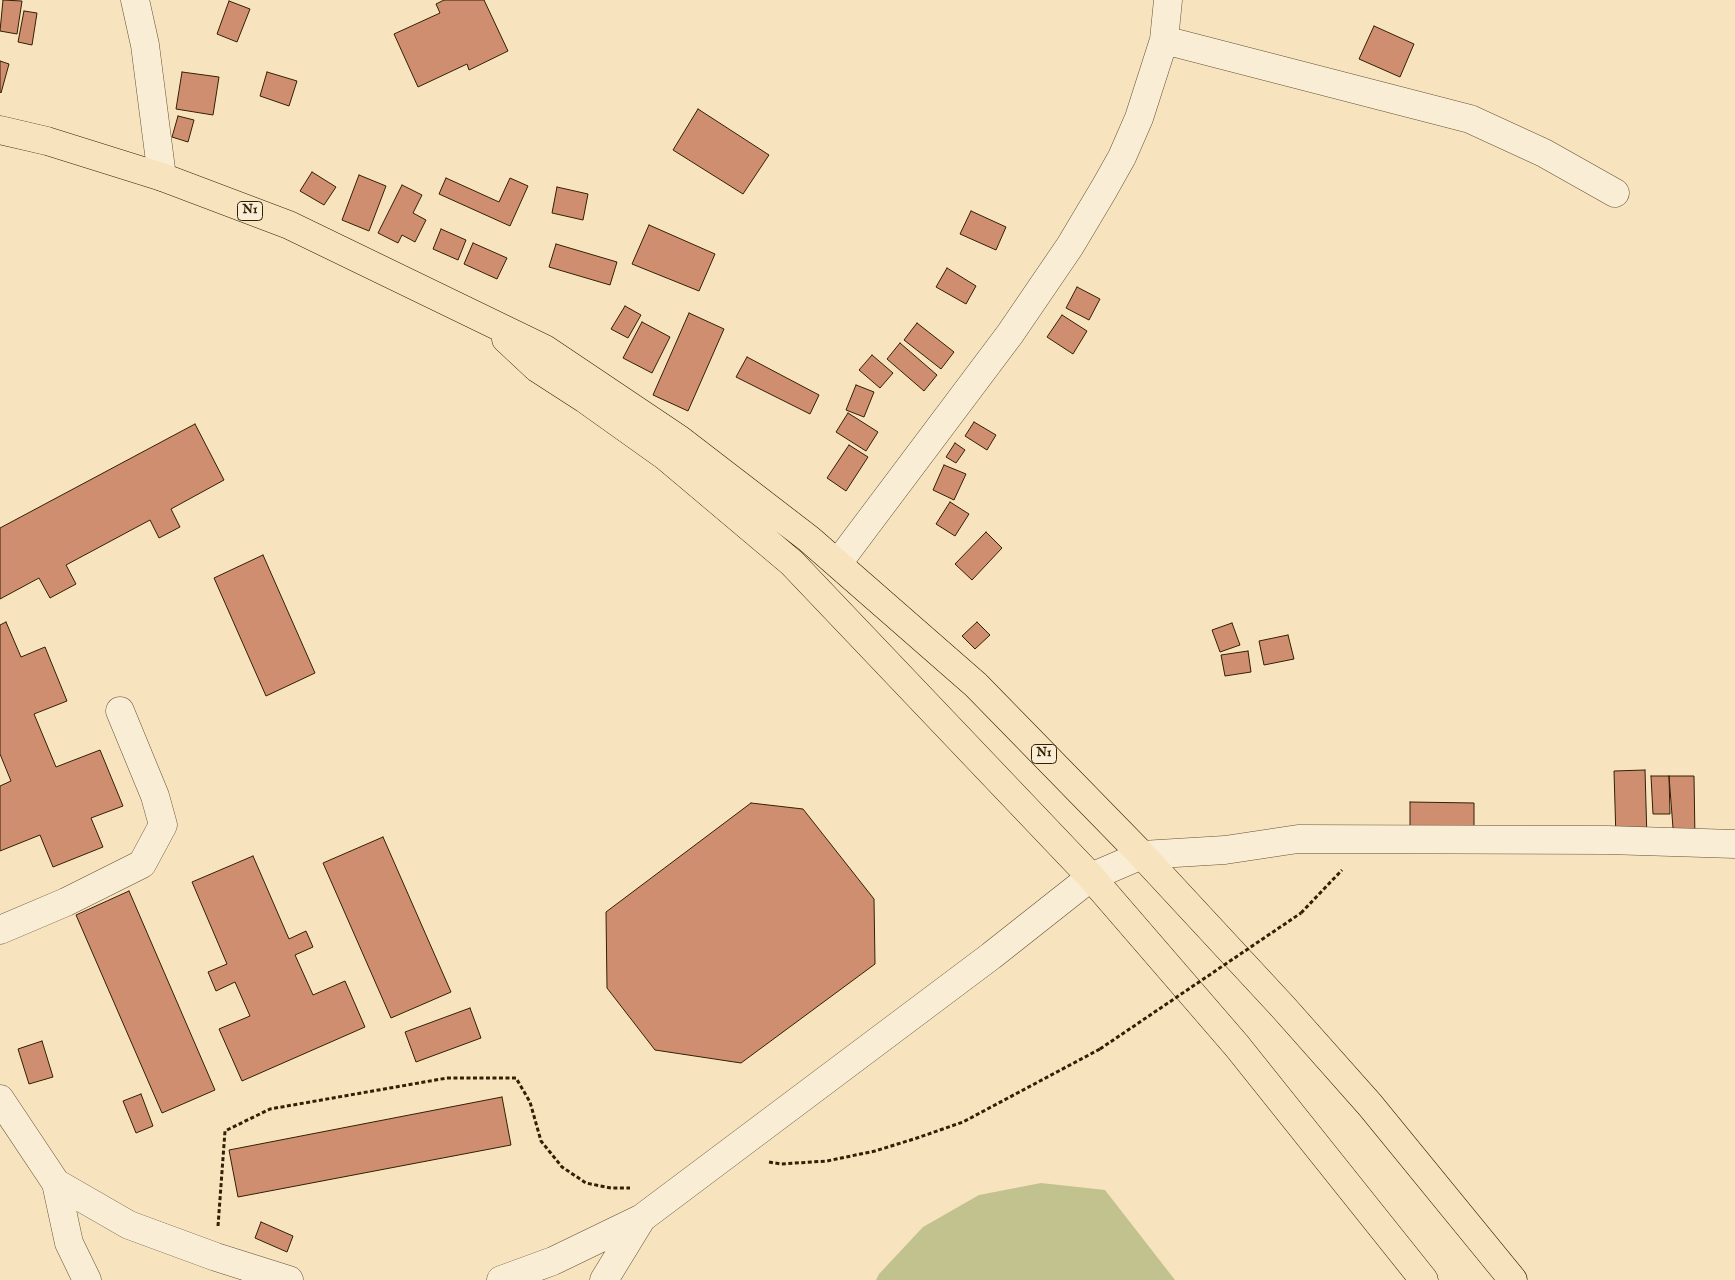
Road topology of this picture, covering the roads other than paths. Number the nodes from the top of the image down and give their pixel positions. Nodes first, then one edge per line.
1 (135, 0) edge
2 (1168, 0) edge
3 (1164, 40) junction
4 (0, 130) edge
5 (162, 177) junction
6 (1615, 193) dead end
7 (489, 323) junction
8 (838, 562) junction
9 (120, 711) dead end
10 (1735, 844) edge
11 (1142, 855) junction
12 (1091, 877) junction
13 (0, 930) edge
14 (0, 1099) edge
15 (56, 1182) junction
16 (642, 1218) junction
17 (88, 1280) edge
18 (289, 1280) edge
19 (501, 1280) edge
20 (604, 1280) edge
21 (1424, 1280) edge
22 (1513, 1280) edge

1 - 5 street
2 - 3 street
3 - 6 street
3 - 8 street
4 - 5 highway, N1
5 - 7 highway, N1
7 - 8 highway, N1
7 - 12 highway, N1
8 - 11 highway, N1
9 - 13 street
10 - 11 street
11 - 12 street
11 - 22 highway, N1
12 - 16 street
12 - 21 highway, N1
14 - 15 street
15 - 17 street
15 - 18 street
16 - 19 street
16 - 20 street

